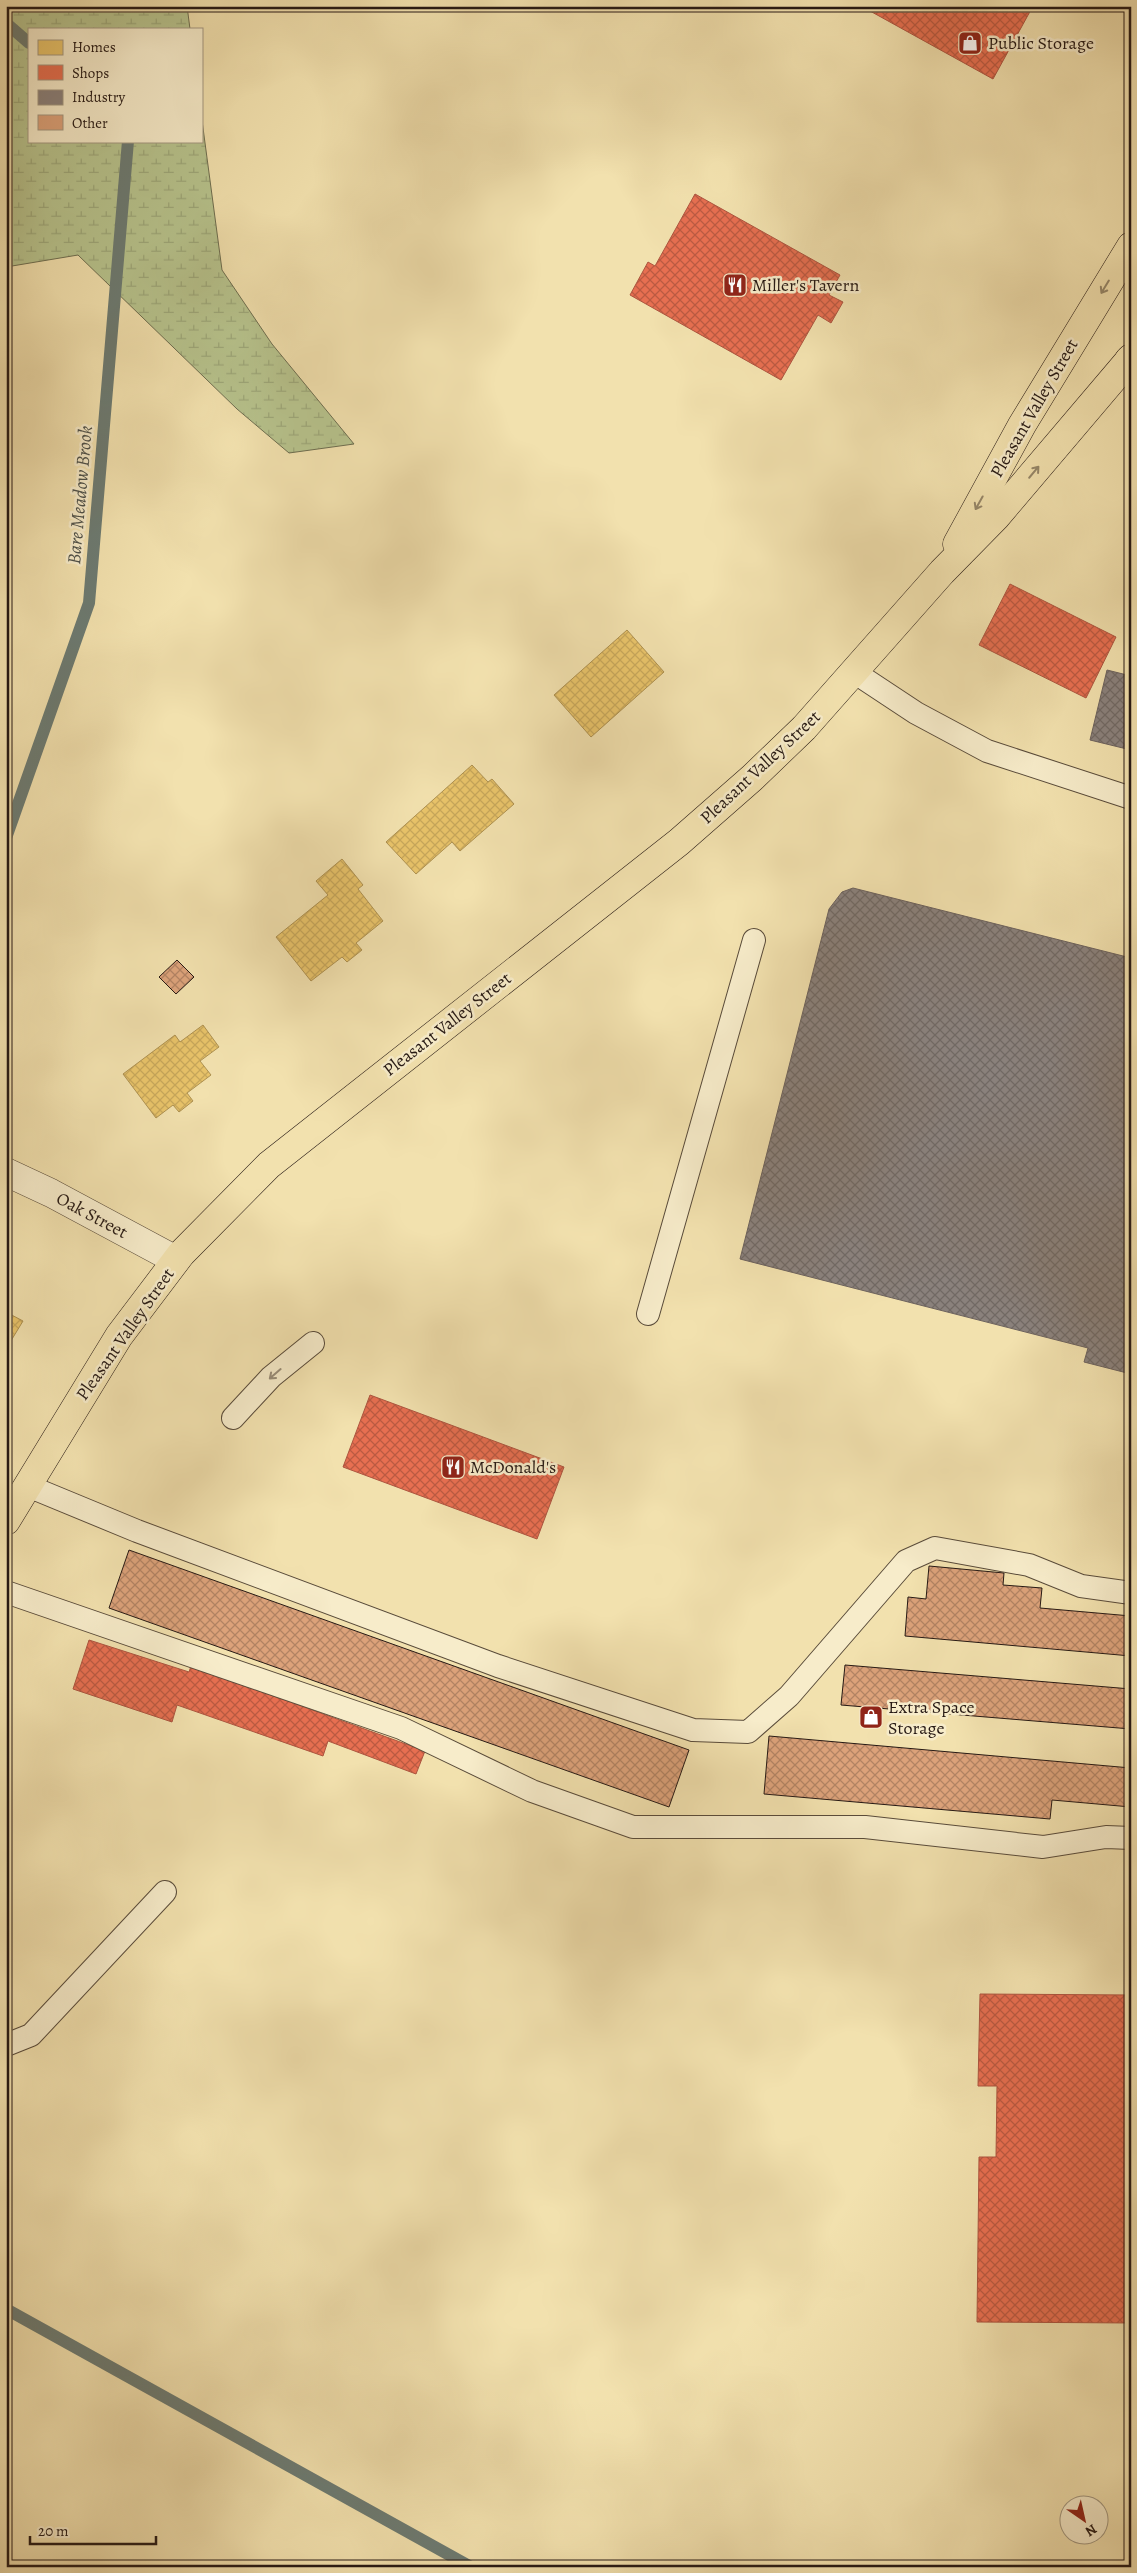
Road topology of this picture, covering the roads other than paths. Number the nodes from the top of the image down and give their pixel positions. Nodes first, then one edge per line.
1 (1131, 246) edge
2 (1130, 359) edge
3 (942, 572) junction
4 (854, 672) junction
5 (1131, 798) edge
6 (754, 940) dead end
7 (6, 1172) edge
8 (176, 1260) junction
9 (648, 1314) dead end
10 (313, 1344) dead end
11 (233, 1418) dead end
12 (28, 1486) junction
13 (6, 1521) edge
14 (6, 1592) edge
15 (1131, 1593) edge
16 (1131, 1838) edge
17 (165, 1892) dead end
18 (6, 2045) edge

1 -> 3 main road, Pleasant Valley Street
3 -> 2 main road, Pleasant Valley Street
3 - 4 main road, Pleasant Valley Street
4 - 5 lane
4 - 8 main road, Pleasant Valley Street
6 - 9 lane
7 - 8 street, Oak Street
8 - 12 main road, Pleasant Valley Street
10 -> 11 lane
12 - 13 main road, Pleasant Valley Street
12 - 15 lane
14 - 16 lane
17 - 18 lane

